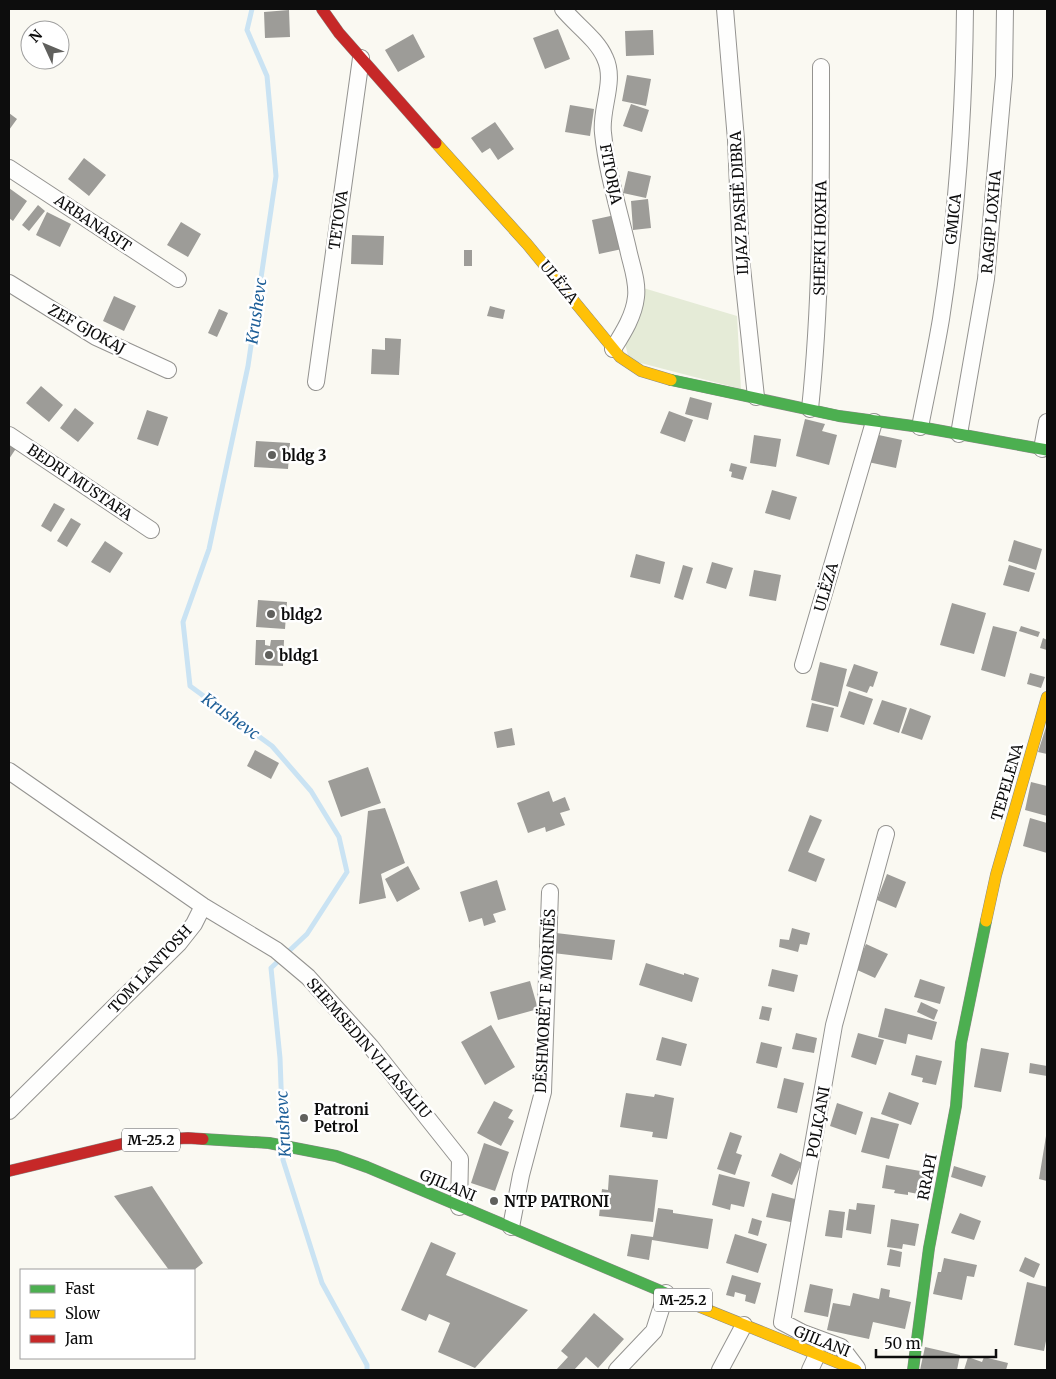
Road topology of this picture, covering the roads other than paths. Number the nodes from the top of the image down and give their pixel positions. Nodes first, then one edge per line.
1 (322, 9) edge
2 (564, 9) edge
3 (725, 9) edge
4 (965, 9) edge
5 (1005, 9) edge
6 (361, 58) junction
7 (822, 67) dead end
8 (9, 168) edge
9 (178, 279) dead end
10 (9, 282) edge
11 (613, 349) junction
12 (168, 370) dead end
13 (316, 382) dead end
14 (756, 398) junction
15 (810, 410) junction
16 (874, 422) junction
17 (1047, 422) edge
18 (920, 427) junction
19 (959, 434) junction
20 (9, 435) edge
21 (1044, 450) edge
22 (151, 530) dead end
23 (803, 665) dead end
24 (1047, 698) edge
25 (9, 771) edge
26 (886, 834) dead end
27 (550, 892) dead end
28 (203, 906) junction
29 (972, 990) joint
30 (9, 1111) edge
31 (9, 1171) edge
32 (459, 1206) junction
33 (510, 1227) junction
34 (666, 1293) junction
35 (744, 1325) junction
36 (817, 1355) junction
37 (617, 1370) edge
38 (720, 1370) edge
39 (810, 1370) edge
40 (857, 1370) edge
41 (913, 1370) edge

1 - 6 street, ULËZA
2 - 11 street, FITORJA
3 - 14 street, ILJAZ PASHË DIBRA
4 - 18 street, GMICA
5 - 19 street, RAGIP LOXHA
6 - 11 street, ULËZA
6 - 13 street, TETOVA
7 - 15 street, SHEFKI HOXHA
8 - 9 street, ARBANASIT
10 - 12 street, ZEF GJOKAJ
11 - 14 street, ULËZA
14 - 15 street, ULËZA
15 - 16 street, ULËZA
16 - 18 street, ULËZA
16 - 23 street, ULËZA
17 - 21 street, ULËZA
18 - 19 street, ULËZA
19 - 21 street, ULËZA
20 - 22 street, BEDRI MUSTAFA
24 - 29 street, TEPELENA
25 - 28 street
26 - 40 street, POLIÇANI
27 - 33 street, DËSHMORËT E MORINËS
28 - 30 street, TOM LANTOSH
28 - 32 street, SHEMSEDIN VLLASALIU
29 - 41 street, RRAPI
31 - 32 street, GJILANI / M-25.2
32 - 33 street, GJILANI / M-25.2
33 - 34 street, GJILANI / M-25.2
34 - 35 street, GJILANI / M-25.2
34 - 37 street
35 - 36 street, GJILANI / M-25.2
35 - 38 street
36 - 39 street
36 - 40 street, GJILANI / M-25.2

